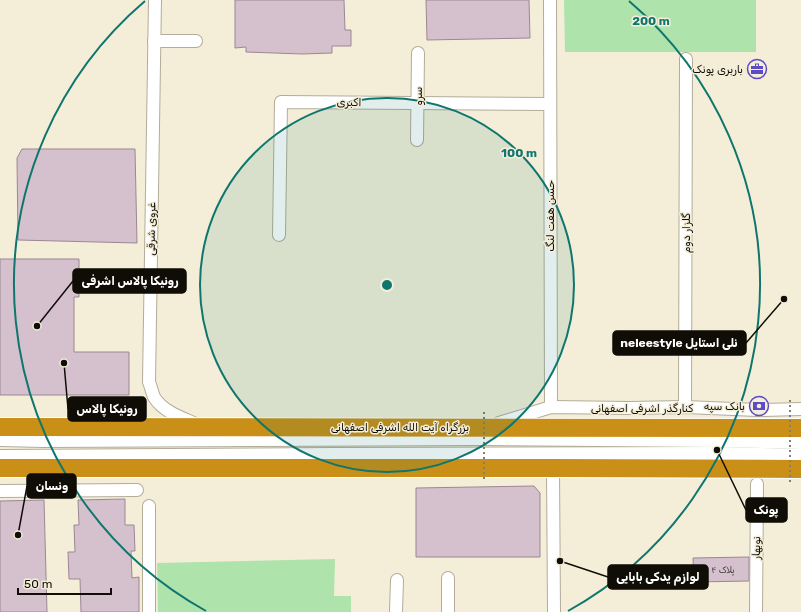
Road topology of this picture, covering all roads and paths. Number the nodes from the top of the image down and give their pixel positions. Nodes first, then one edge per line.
1 (154, 0) edge
2 (550, 0) edge
3 (154, 41) junction
4 (196, 41) dead end
5 (418, 53) dead end
6 (686, 59) dead end
7 (418, 103) junction
8 (550, 104) junction
9 (417, 140) dead end
10 (279, 235) dead end
11 (790, 400) dead end
12 (551, 407) junction
13 (685, 407) junction
14 (801, 409) edge
15 (485, 419) junction
16 (0, 427) edge
17 (206, 428) junction
18 (801, 428) edge
19 (0, 440) edge
20 (801, 443) edge
21 (801, 454) edge
22 (0, 456) edge
23 (0, 468) edge
24 (553, 468) junction
25 (801, 469) edge
26 (484, 479) dead end
27 (757, 484) dead end
28 (790, 484) dead end
29 (137, 490) dead end
30 (0, 491) edge
31 (149, 506) dead end
32 (448, 578) dead end
33 (397, 580) dead end
34 (149, 612) edge
35 (396, 612) edge
36 (448, 612) edge
37 (554, 612) edge
38 (756, 612) edge

1 - 3 street, غروی شرقی
2 - 8 street, حسن هفت لنگ
3 - 4 street
3 - 17 street, غروی شرقی
5 - 7 street, سرو
6 - 13 street, گلزار دوم
7 - 8 street, اکبری
7 - 9 street, سرو
7 - 10 street, اکبری
8 - 12 street, حسن هفت لنگ
11 - 28 path, bridge
12 - 13 street, کنارگذر اشرفی اصفهانی
12 - 15 street, کنارگذر اشرفی اصفهانی
13 - 14 street, کنارگذر اشرفی اصفهانی
15 - 17 highway, بزرگراه آیت الله اشرفی اصفهانی
15 - 18 highway, بزرگراه آیت الله اشرفی اصفهانی
15 - 26 path, bridge
16 - 17 highway, بزرگراه آیت الله اشرفی اصفهانی
19 - 20 street
21 - 22 street
23 - 24 highway
24 - 25 highway
24 - 37 street
27 - 38 street, نوبهار
29 - 30 street
31 - 34 street
32 - 36 street
33 - 35 street

